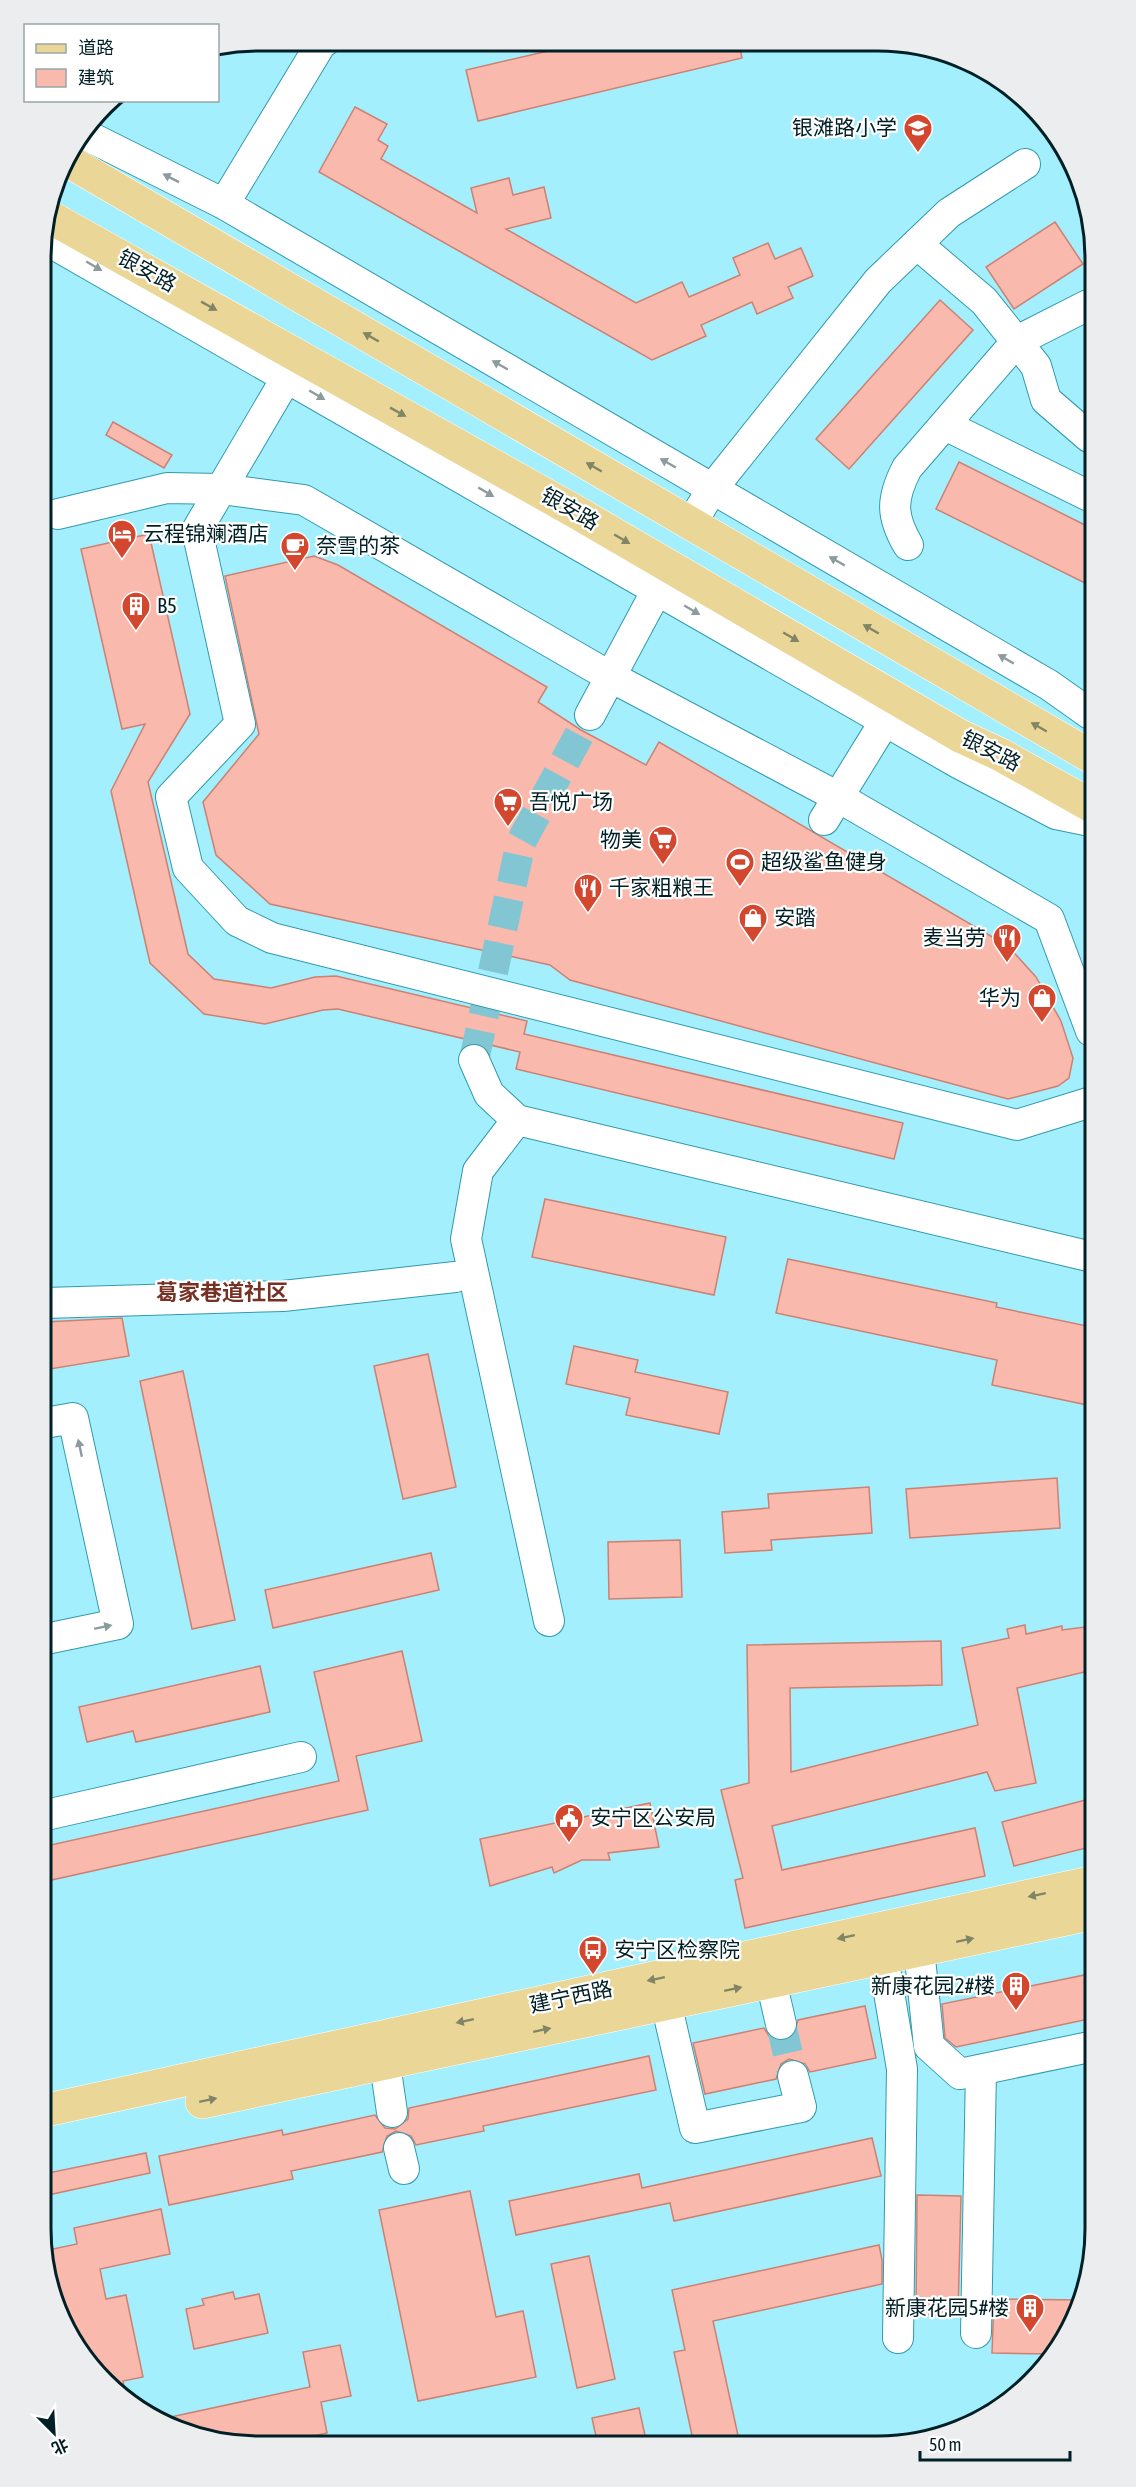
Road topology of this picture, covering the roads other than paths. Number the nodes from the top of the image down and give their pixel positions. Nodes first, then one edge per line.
1 (317, 51) edge
2 (90, 137) edge
3 (73, 164) edge
4 (1025, 164) dead end
5 (224, 204) junction
6 (55, 220) edge
7 (51, 242) edge
8 (917, 244) junction
9 (1085, 307) edge
10 (1055, 323) junction
11 (1017, 341) junction
12 (1036, 366) junction
13 (287, 377) junction
14 (945, 425) junction
15 (1085, 434) edge
16 (221, 489) junction
17 (712, 489) junction
18 (1085, 494) edge
19 (58, 514) dead end
20 (691, 524) junction
21 (908, 545) dead end
22 (657, 590) junction
23 (611, 677) junction
24 (1085, 710) edge
25 (590, 716) tunnel mouth
26 (885, 721) junction
27 (1085, 753) edge
28 (1085, 802) edge
29 (831, 808) junction
30 (1085, 820) edge
31 (1085, 1015) edge
32 (474, 1060) tunnel mouth
33 (1085, 1104) edge
34 (517, 1120) junction
35 (1085, 1255) edge
36 (455, 1277) dead end
37 (51, 1303) edge
38 (51, 1423) edge
39 (549, 1621) dead end
40 (51, 1638) edge
41 (301, 1757) dead end
42 (51, 1814) edge
43 (1085, 1884) edge
44 (1085, 1915) edge
45 (919, 1949) junction
46 (883, 1957) junction
47 (771, 1981) junction
48 (666, 2003) junction
49 (781, 2024) tunnel mouth
50 (1085, 2048) edge
51 (385, 2064) junction
52 (981, 2070) junction
53 (793, 2076) tunnel mouth
54 (51, 2109) edge
55 (393, 2112) dead end
56 (51, 2133) edge
57 (976, 2333) dead end
58 (898, 2338) dead end

1 - 5 street
5 -> 2 street
20 -> 3 main road, 银安路
4 - 8 street
17 -> 5 street
6 -> 28 main road, 银安路
7 -> 13 street
8 - 11 street
8 - 17 street
9 - 10 street
10 - 11 street
10 - 12 street
11 - 12 street
11 - 14 street
12 - 15 street
13 - 16 street
13 -> 22 street
14 - 18 street
14 - 21 street
16 - 19 street
16 - 23 street
16 - 33 street
17 - 20 street
24 -> 17 street
27 -> 20 main road, 银安路
22 - 23 street
22 -> 26 street
23 - 25 street
23 - 29 street
26 - 29 street
26 - 30 street
29 - 31 street
32 - 34 street
34 - 35 street
34 - 39 street
36 - 37 street
40 -> 38 street
41 - 42 street
43 -> 54 main road, 建宁西路
45 -> 44 main road, 建宁西路
45 - 46 main road, 建宁西路
45 - 52 street
46 - 47 main road, 建宁西路
46 - 58 street
48 -> 47 main road, 建宁西路
47 - 49 street
51 -> 48 main road, 建宁西路
48 - 53 street
50 - 52 street
51 - 55 street
56 -> 51 main road, 建宁西路
52 - 57 street

